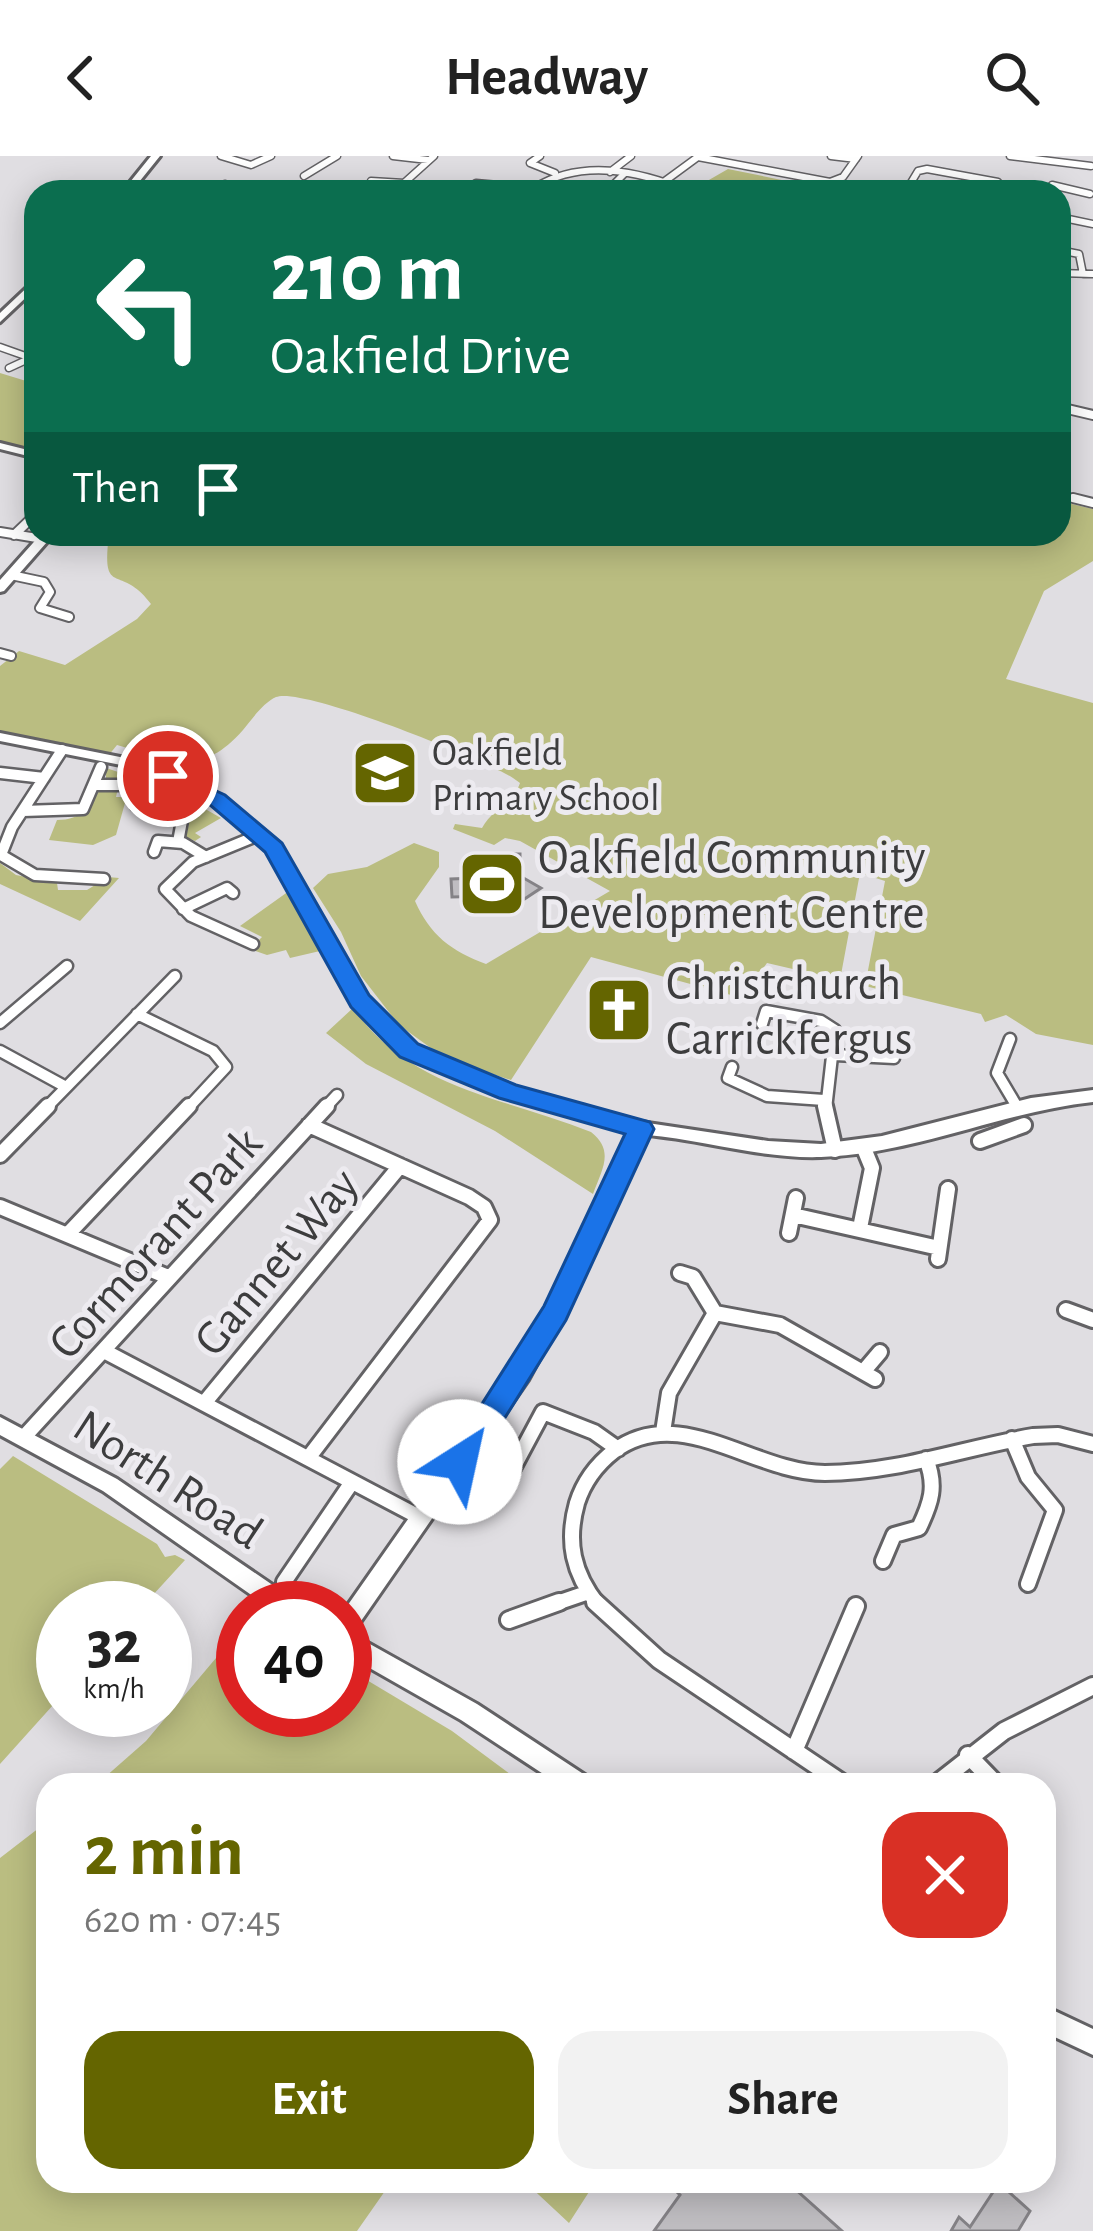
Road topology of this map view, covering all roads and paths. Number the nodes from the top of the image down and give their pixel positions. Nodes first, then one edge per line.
1 (156, 156) edge
2 (221, 156) edge
3 (271, 156) edge
4 (338, 156) edge
5 (393, 156) edge
6 (540, 156) edge
7 (631, 156) edge
8 (699, 156) edge
9 (831, 156) edge
10 (1010, 156) edge
11 (1087, 156) edge
12 (764, 157) edge
13 (431, 158) edge
14 (857, 158) edge
15 (751, 166) junction
16 (1092, 168) edge
17 (478, 172) dead end
18 (610, 172) junction
19 (555, 173) junction
20 (624, 174) junction
21 (304, 176) dead end
22 (136, 180) edge
23 (407, 180) edge
24 (477, 180) edge
25 (546, 180) edge
26 (618, 180) edge
27 (659, 180) edge
28 (666, 180) edge
29 (824, 180) edge
30 (836, 180) edge
31 (914, 180) edge
32 (999, 180) edge
33 (1091, 192) edge
34 (1076, 204) dead end
35 (1071, 252) edge
36 (1088, 274) edge
37 (24, 294) edge
38 (0, 319) edge
39 (24, 361) edge
40 (8, 368) dead end
41 (1073, 498) dead end
42 (1093, 503) edge
43 (24, 525) edge
44 (0, 532) edge
45 (14, 535) junction
46 (24, 536) edge
47 (37, 546) edge
48 (11, 575) junction
49 (0, 587) edge
50 (69, 617) dead end
51 (0, 737) edge
52 (62, 750) junction
53 (100, 767) dead end
54 (0, 773) edge
55 (44, 778) junction
56 (95, 785) junction
57 (119, 785) dead end
58 (136, 806) dead end
59 (23, 811) junction
60 (261, 834) junction
61 (178, 842) junction
62 (154, 852) dead end
63 (206, 857) junction
64 (104, 879) dead end
65 (227, 888) dead end
66 (183, 909) junction
67 (253, 944) dead end
68 (68, 966) dead end
69 (175, 976) dead end
70 (137, 1014) junction
71 (0, 1023) edge
72 (762, 1024) dead end
73 (1010, 1039) dead end
74 (0, 1051) edge
75 (836, 1054) junction
76 (894, 1058) dead end
77 (728, 1078) dead end
78 (66, 1088) junction
79 (338, 1095) dead end
80 (1093, 1096) edge
81 (824, 1100) junction
82 (1016, 1105) junction
83 (978, 1117) junction
84 (309, 1125) junction
85 (1024, 1125) dead end
86 (641, 1129) junction
87 (994, 1136) junction
88 (980, 1141) dead end
89 (863, 1146) junction
90 (835, 1150) junction
91 (0, 1156) edge
92 (400, 1166) junction
93 (948, 1189) dead end
94 (796, 1198) dead end
95 (0, 1207) edge
96 (794, 1215) junction
97 (860, 1228) junction
98 (789, 1233) dead end
99 (68, 1234) junction
100 (680, 1273) dead end
101 (168, 1277) junction
102 (1093, 1300) edge
103 (1066, 1310) dead end
104 (715, 1313) junction
105 (1090, 1319) edge
106 (104, 1351) junction
107 (880, 1352) dead end
108 (205, 1402) junction
109 (0, 1425) edge
110 (663, 1432) junction
111 (25, 1437) junction
112 (1012, 1439) junction
113 (1093, 1444) edge
114 (618, 1449) junction
115 (309, 1457) junction
116 (926, 1459) junction
117 (512, 1470) dead end
118 (352, 1482) junction
119 (421, 1518) junction
120 (883, 1561) dead end
121 (249, 1581) edge
122 (285, 1581) edge
123 (1028, 1584) dead end
124 (372, 1588) edge
125 (586, 1593) junction
126 (856, 1606) dead end
127 (509, 1620) dead end
128 (372, 1657) edge
129 (1093, 1686) edge
130 (794, 1751) junction
131 (968, 1755) junction
132 (562, 1773) edge
133 (827, 1773) edge
134 (948, 1773) edge
135 (985, 1773) edge
136 (1056, 2025) edge
137 (1093, 2042) edge

1 - 22 street
2 - 3 street
4 - 21 street
5 - 13 street
6 - 19 street
7 - 18 street
8 - 15 street
8 - 28 street
9 - 14 street
10 - 16 street
11 - 16 street
12 - 15 street
13 - 23 street
14 - 30 street
15 - 29 street
17 - 24 street
18 - 19 street
18 - 20 street
19 - 25 street
20 - 26 street
20 - 27 street
31 - 32 street
33 - 34 street
35 - 36 street
37 - 38 street
39 - 40 street
41 - 42 street
43 - 45 street
44 - 45 street
45 - 46 street
47 - 48 street
48 - 49 street
48 - 50 street
51 - 52 street
52 - 55 street
52 - 60 street
53 - 56 street
54 - 55 street
55 - 59 street
56 - 57 street
56 - 59 street
58 - 61 street
59 - 64 street
60 - 63 street
60 - 86 street
61 - 62 street
61 - 63 street
63 - 66 street
65 - 66 street
66 - 67 street
68 - 71 street
69 - 70 street
70 - 78 street
70 - 99 street
72 - 75 street
73 - 82 street
74 - 78 street
75 - 76 street
75 - 81 street
77 - 81 street
78 - 91 street
79 - 84 street, Cormorant Park
80 - 82 street
81 - 90 street
82 - 83 street
83 - 87 street
83 - 89 street
84 - 92 street
84 - 101 street, Cormorant Park
85 - 87 street
86 - 90 street
86 - 119 street
87 - 88 street
89 - 90 street
89 - 97 street
92 - 108 street, Gannet Way
92 - 115 street
93 - 97 street
94 - 96 street
95 - 99 street
96 - 97 street
96 - 98 street
99 - 101 street
100 - 104 street
101 - 106 street, Cormorant Park
102 - 105 street
103 - 105 street
104 - 107 street
104 - 110 street
106 - 108 street
106 - 111 street, Cormorant Park
108 - 115 street
109 - 111 street, North Road
110 - 114 street
110 - 116 street
111 - 121 street, North Road
112 - 113 street
112 - 116 street
112 - 123 street
114 - 117 street
114 - 125 street
115 - 118 street
116 - 120 street
118 - 119 street
118 - 122 street
119 - 124 street
125 - 127 street
125 - 130 street
126 - 130 street
128 - 132 street
129 - 131 street
130 - 133 street
131 - 134 street
131 - 135 street
136 - 137 street

